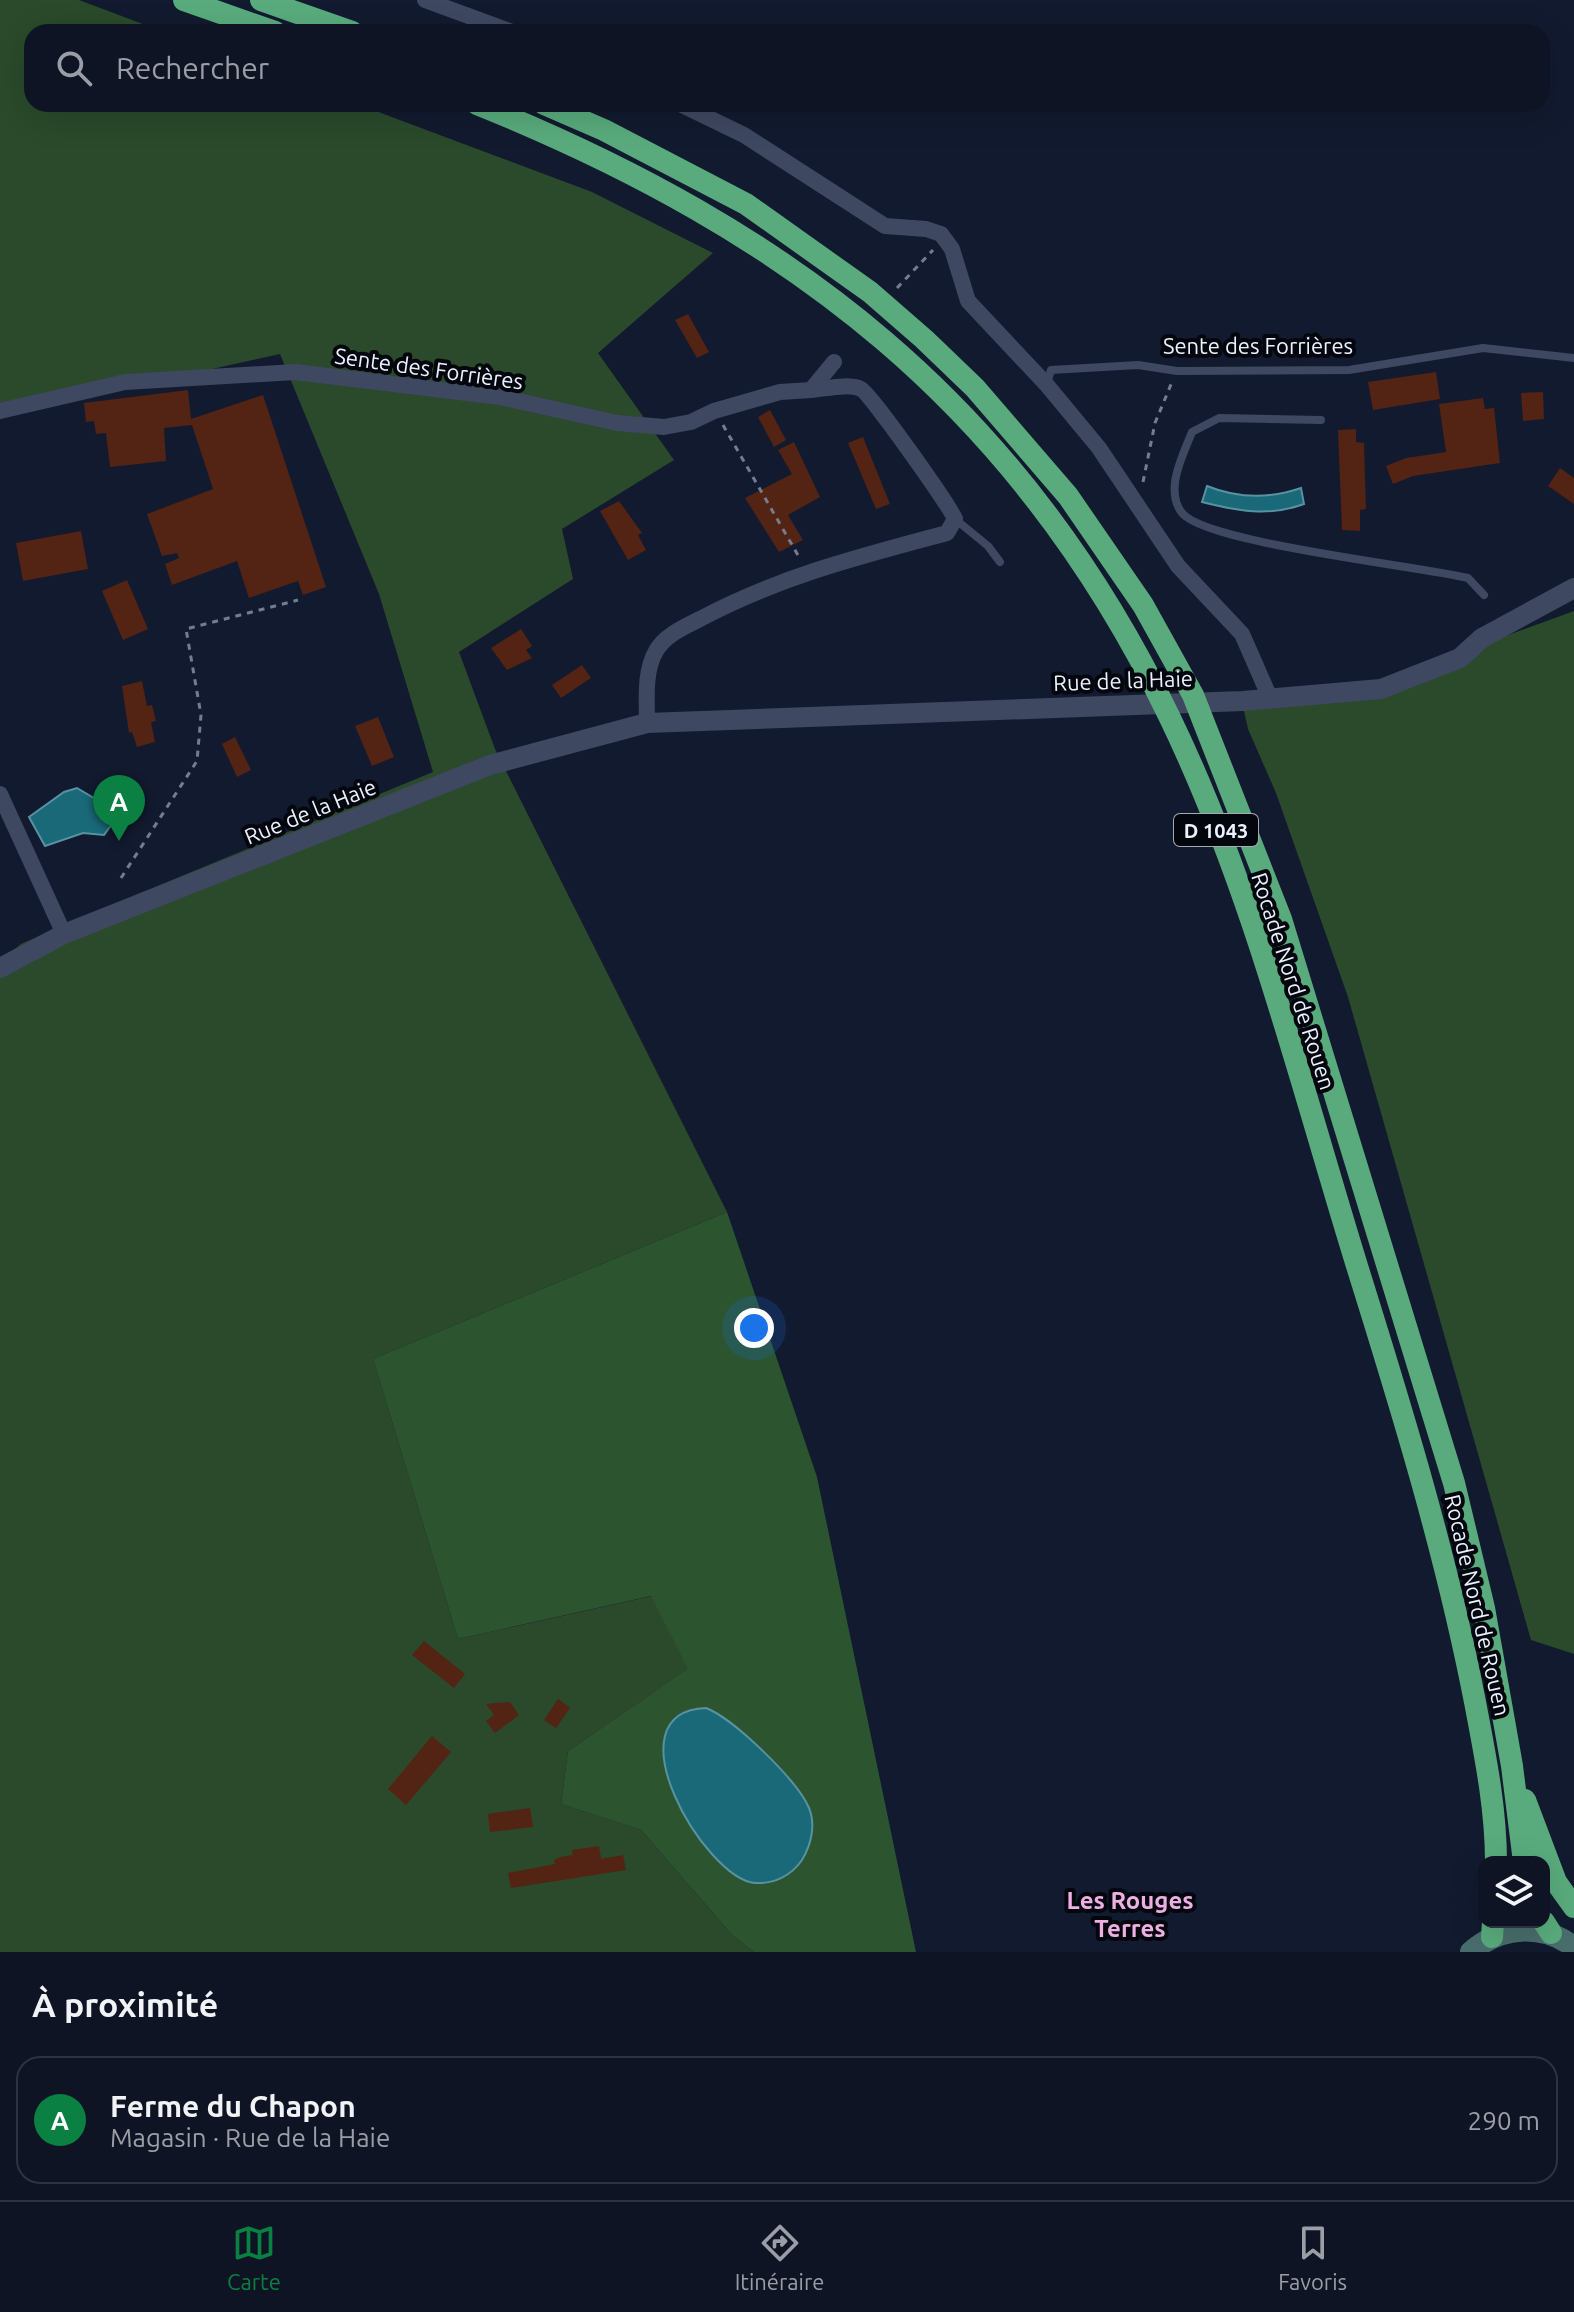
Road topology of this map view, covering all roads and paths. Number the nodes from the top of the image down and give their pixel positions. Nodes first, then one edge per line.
1 (184, 0) edge
2 (261, 0) edge
3 (425, 0) edge
4 (252, 24) edge
5 (329, 24) edge
6 (490, 24) edge
7 (495, 112) edge
8 (562, 112) edge
9 (697, 112) edge
10 (1574, 358) edge
11 (834, 362) dead end
12 (1177, 371) junction
13 (1046, 384) junction
14 (811, 390) junction
15 (0, 411) edge
16 (714, 411) junction
17 (1321, 420) dead end
18 (1145, 494) dead end
19 (955, 519) junction
20 (1000, 562) dead end
21 (802, 573) junction
22 (1574, 588) edge
23 (1484, 595) dead end
24 (298, 600) dead end
25 (1270, 698) junction
26 (647, 723) junction
27 (0, 794) edge
28 (121, 878) dead end
29 (64, 934) junction
30 (0, 968) edge
31 (1512, 1766) junction
32 (1496, 1856) edge
33 (1523, 1856) edge
34 (1574, 1907) edge
35 (1547, 1928) edge
36 (1492, 1930) edge
37 (1574, 1947) edge
38 (1471, 1952) edge

1 - 4 highway
2 - 5 highway
3 - 6 street
7 - 32 highway, Rocade Nord de Rouen / D 1043
8 - 31 highway, Rocade Nord de Rouen / D 1043
9 - 13 street
10 - 12 lane, Sente des Forrières
11 - 14 street
12 - 13 lane, Sente des Forrières
12 - 18 path
13 - 25 street
14 - 16 street, Sente des Forrières
14 - 19 street
15 - 16 street, Sente des Forrières
16 - 21 path
17 - 23 lane
19 - 20 lane
19 - 21 street
21 - 26 street
22 - 25 street, Rue de la Haie
24 - 28 path
25 - 26 street, Rue de la Haie
26 - 29 street, Rue de la Haie
27 - 29 street
29 - 30 street, Rue de la Haie
31 - 33 highway, Rocade Nord de Rouen / D 1043
31 - 34 highway
35 - 36 main road
35 - 37 main road
36 - 38 main road

